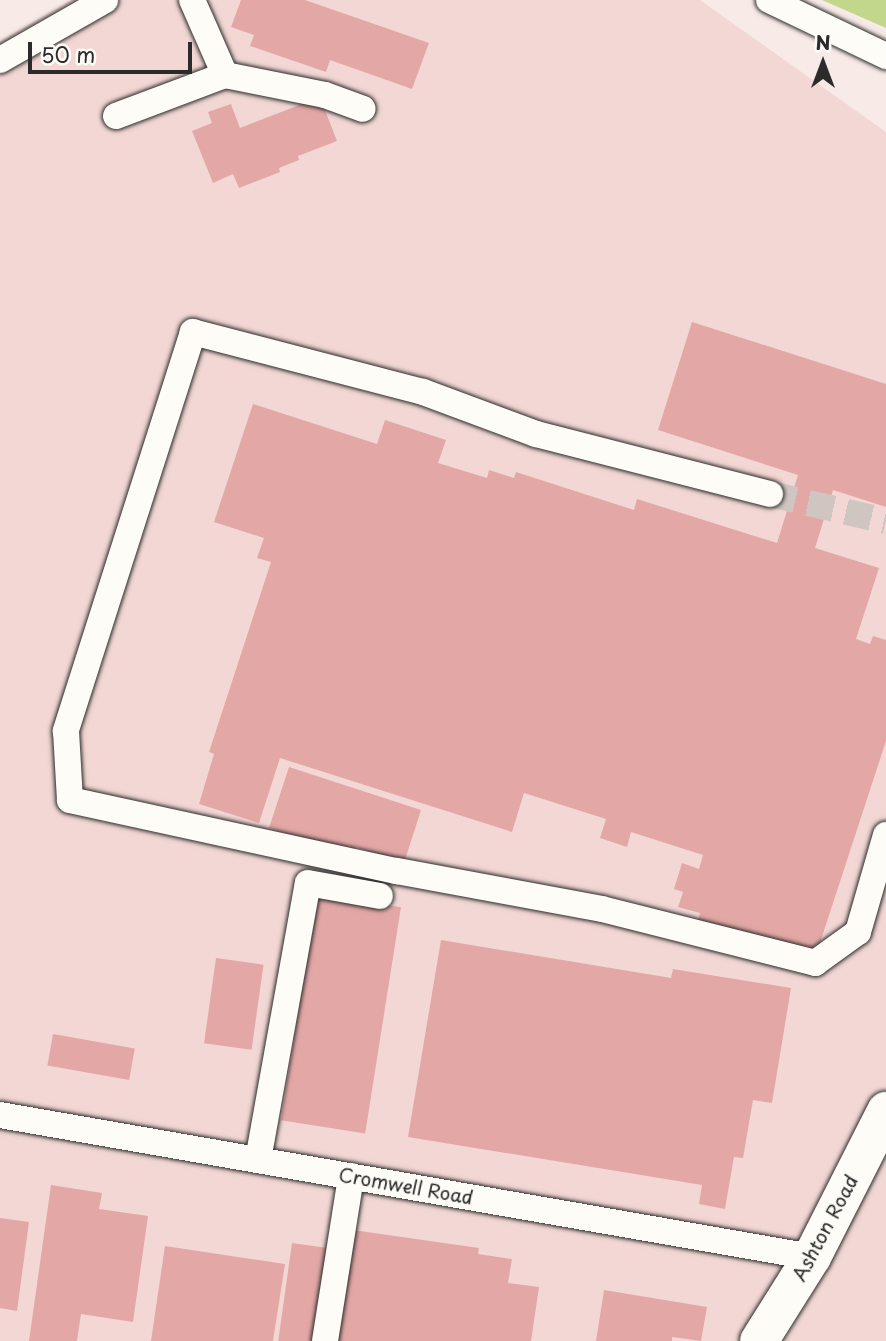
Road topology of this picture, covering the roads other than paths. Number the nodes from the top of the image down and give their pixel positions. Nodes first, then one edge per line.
1 (192, 0) edge
2 (769, 0) edge
3 (101, 1) edge
4 (886, 55) edge
5 (0, 60) edge
6 (225, 75) junction
7 (363, 109) dead end
8 (116, 116) dead end
9 (770, 494) tunnel mouth
10 (886, 835) edge
11 (380, 895) dead end
12 (886, 1111) edge
13 (0, 1115) edge
14 (258, 1160) junction
15 (351, 1176) junction
16 (812, 1257) junction
17 (326, 1341) edge
18 (759, 1341) edge

1 - 6 street
2 - 4 street
3 - 5 street
6 - 7 street
6 - 8 street
9 - 10 street
11 - 14 street
12 - 16 highway, Ashton Road
13 - 14 street, Cromwell Road
14 - 15 street, Cromwell Road
15 - 16 street, Cromwell Road
15 - 17 street
16 - 18 highway, Ashton Road

